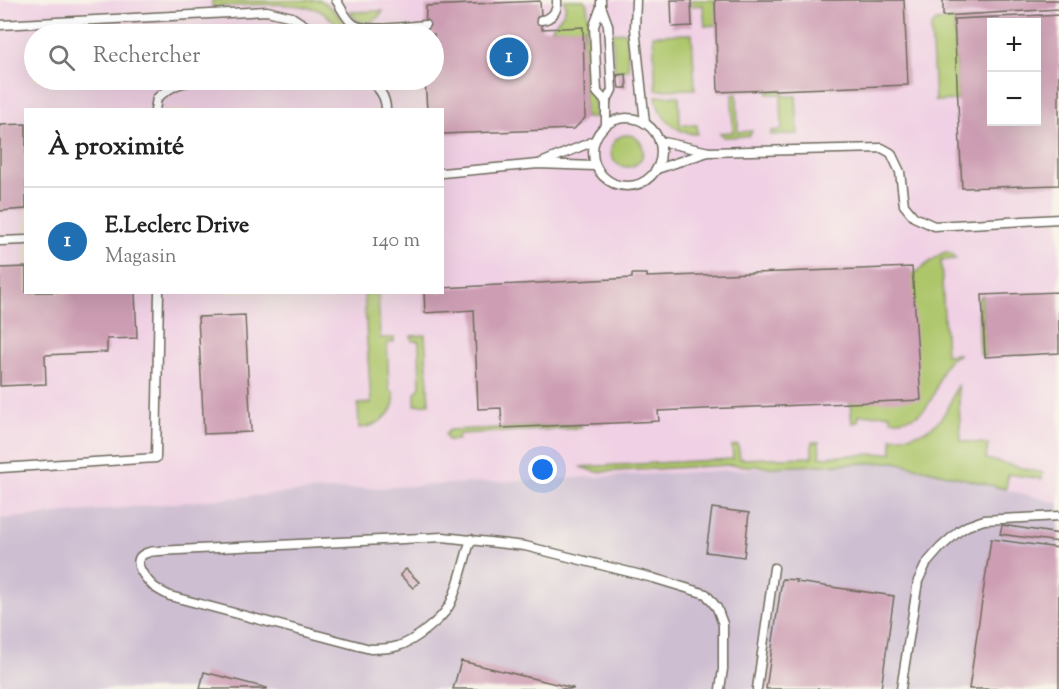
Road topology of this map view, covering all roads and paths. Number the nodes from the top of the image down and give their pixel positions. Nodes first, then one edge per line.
1 (336, 0) edge
2 (557, 0) edge
3 (636, 0) edge
4 (601, 3) edge
5 (541, 20) dead end
6 (302, 24) edge
7 (353, 24) edge
8 (0, 25) edge
9 (167, 90) edge
10 (379, 90) edge
11 (606, 102) junction
12 (155, 108) edge
13 (386, 108) edge
14 (645, 123) junction
15 (606, 125) junction
16 (594, 141) junction
17 (659, 141) junction
18 (709, 152) junction
19 (538, 164) junction
20 (595, 166) junction
21 (657, 169) junction
22 (444, 173) edge
23 (1059, 219) edge
24 (24, 240) edge
25 (0, 241) edge
26 (159, 294) edge
27 (0, 468) edge
28 (1059, 516) edge
29 (471, 539) junction
30 (774, 568) dead end
31 (720, 689) edge
32 (757, 689) edge
33 (901, 689) edge

1 - 7 lane
2 - 5 lane
3 - 14 lane
4 - 11 lane
4 - 11 lane
6 - 8 lane
9 - 12 lane
10 - 13 lane
11 - 15 lane
14 - 15 lane
14 - 17 lane
15 - 16 lane
16 - 19 lane
16 - 20 lane
17 - 18 lane
17 - 21 lane
18 - 21 lane
18 - 23 lane
19 - 20 lane
19 - 22 lane
20 - 21 lane
24 - 25 lane
26 - 27 lane
28 - 33 lane
29 - 29 lane
29 - 31 lane
30 - 32 lane

